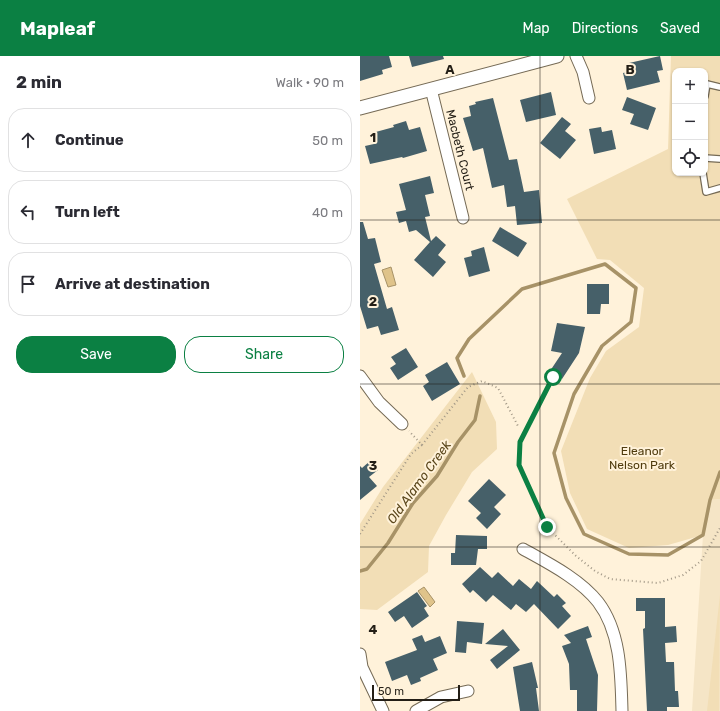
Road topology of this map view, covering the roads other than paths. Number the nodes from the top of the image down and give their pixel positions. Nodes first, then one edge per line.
1 (557, 56) edge
2 (576, 56) edge
3 (708, 84) edge
4 (720, 87) edge
5 (431, 89) junction
6 (589, 98) dead end
7 (360, 108) edge
8 (708, 158) edge
9 (720, 159) edge
10 (703, 176) edge
11 (720, 188) edge
12 (463, 218) dead end
13 (360, 376) edge
14 (402, 424) road end
15 (523, 549) dead end
16 (360, 654) edge
17 (468, 691) dead end
18 (383, 711) edge
19 (416, 711) edge
20 (622, 711) edge

1 - 5 street
2 - 6 street
3 - 4 lane
5 - 7 street
5 - 12 street, Macbeth Court
8 - 9 lane
10 - 11 lane
13 - 14 street
15 - 20 street
16 - 18 street
17 - 19 street

